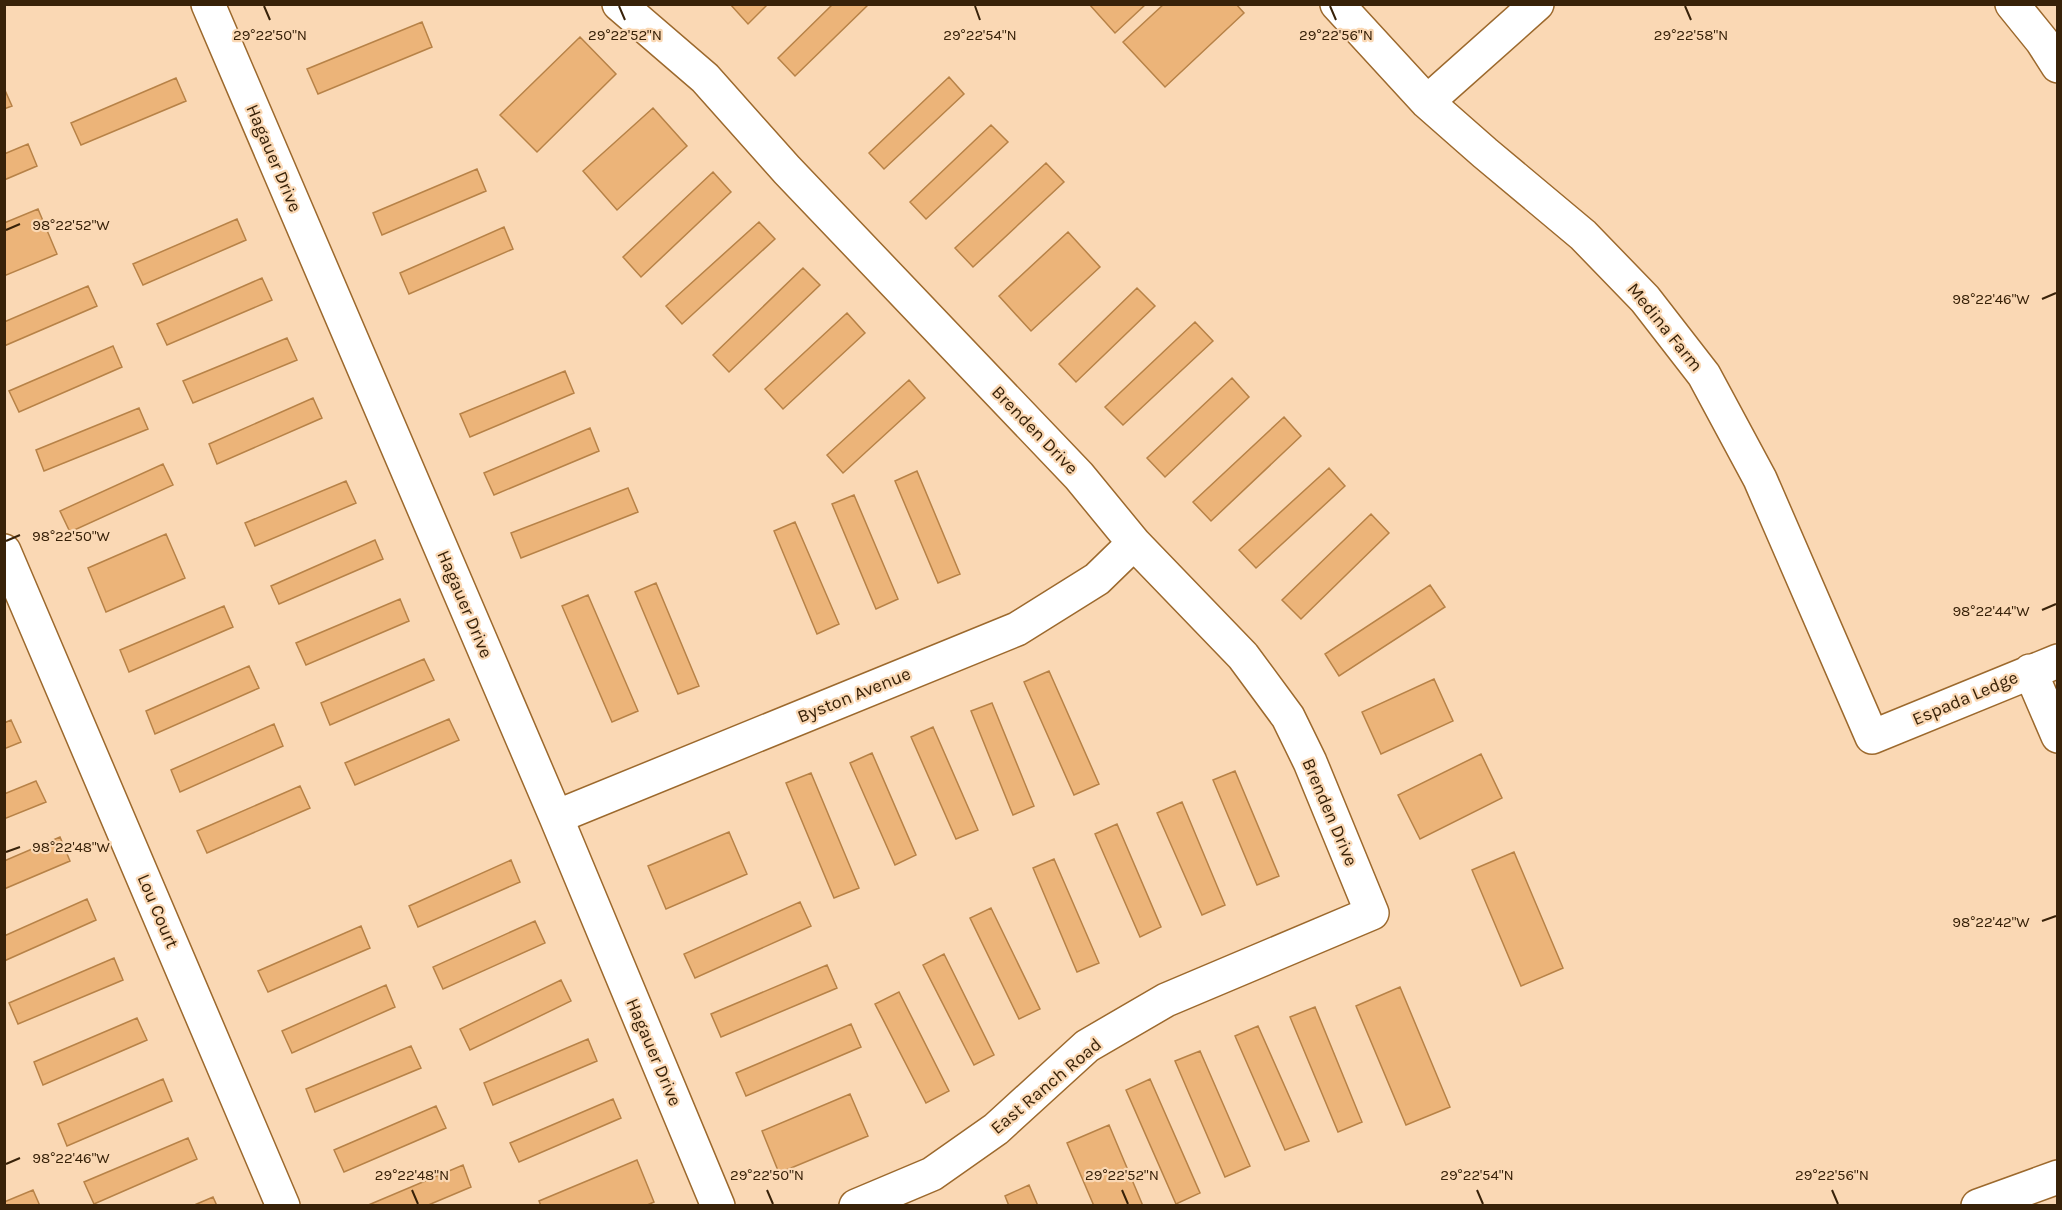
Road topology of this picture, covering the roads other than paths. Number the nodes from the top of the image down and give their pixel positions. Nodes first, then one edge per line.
1 (208, 4) edge
2 (619, 4) edge
3 (1337, 4) edge
4 (1537, 4) edge
5 (2012, 4) edge
6 (2058, 66) edge
7 (1427, 102) junction
8 (1134, 543) junction
9 (4, 550) edge
10 (2044, 666) edge
11 (2058, 736) edge
12 (1872, 737) joint
13 (556, 817) junction
14 (1372, 914) joint
15 (2058, 1177) edge
16 (283, 1206) edge
17 (718, 1206) edge
18 (856, 1206) edge
19 (1978, 1206) edge

1 - 13 street, Hagauer Drive
2 - 8 street, Brenden Drive
3 - 7 street, Medina Farm
4 - 7 street
5 - 6 street
7 - 12 street, Medina Farm
8 - 13 street, Byston Avenue
8 - 14 street, Brenden Drive
9 - 16 street, Lou Court
10 - 11 street
10 - 12 street, Espada Ledge
13 - 17 street, Hagauer Drive
14 - 18 street, East Ranch Road
15 - 19 street

